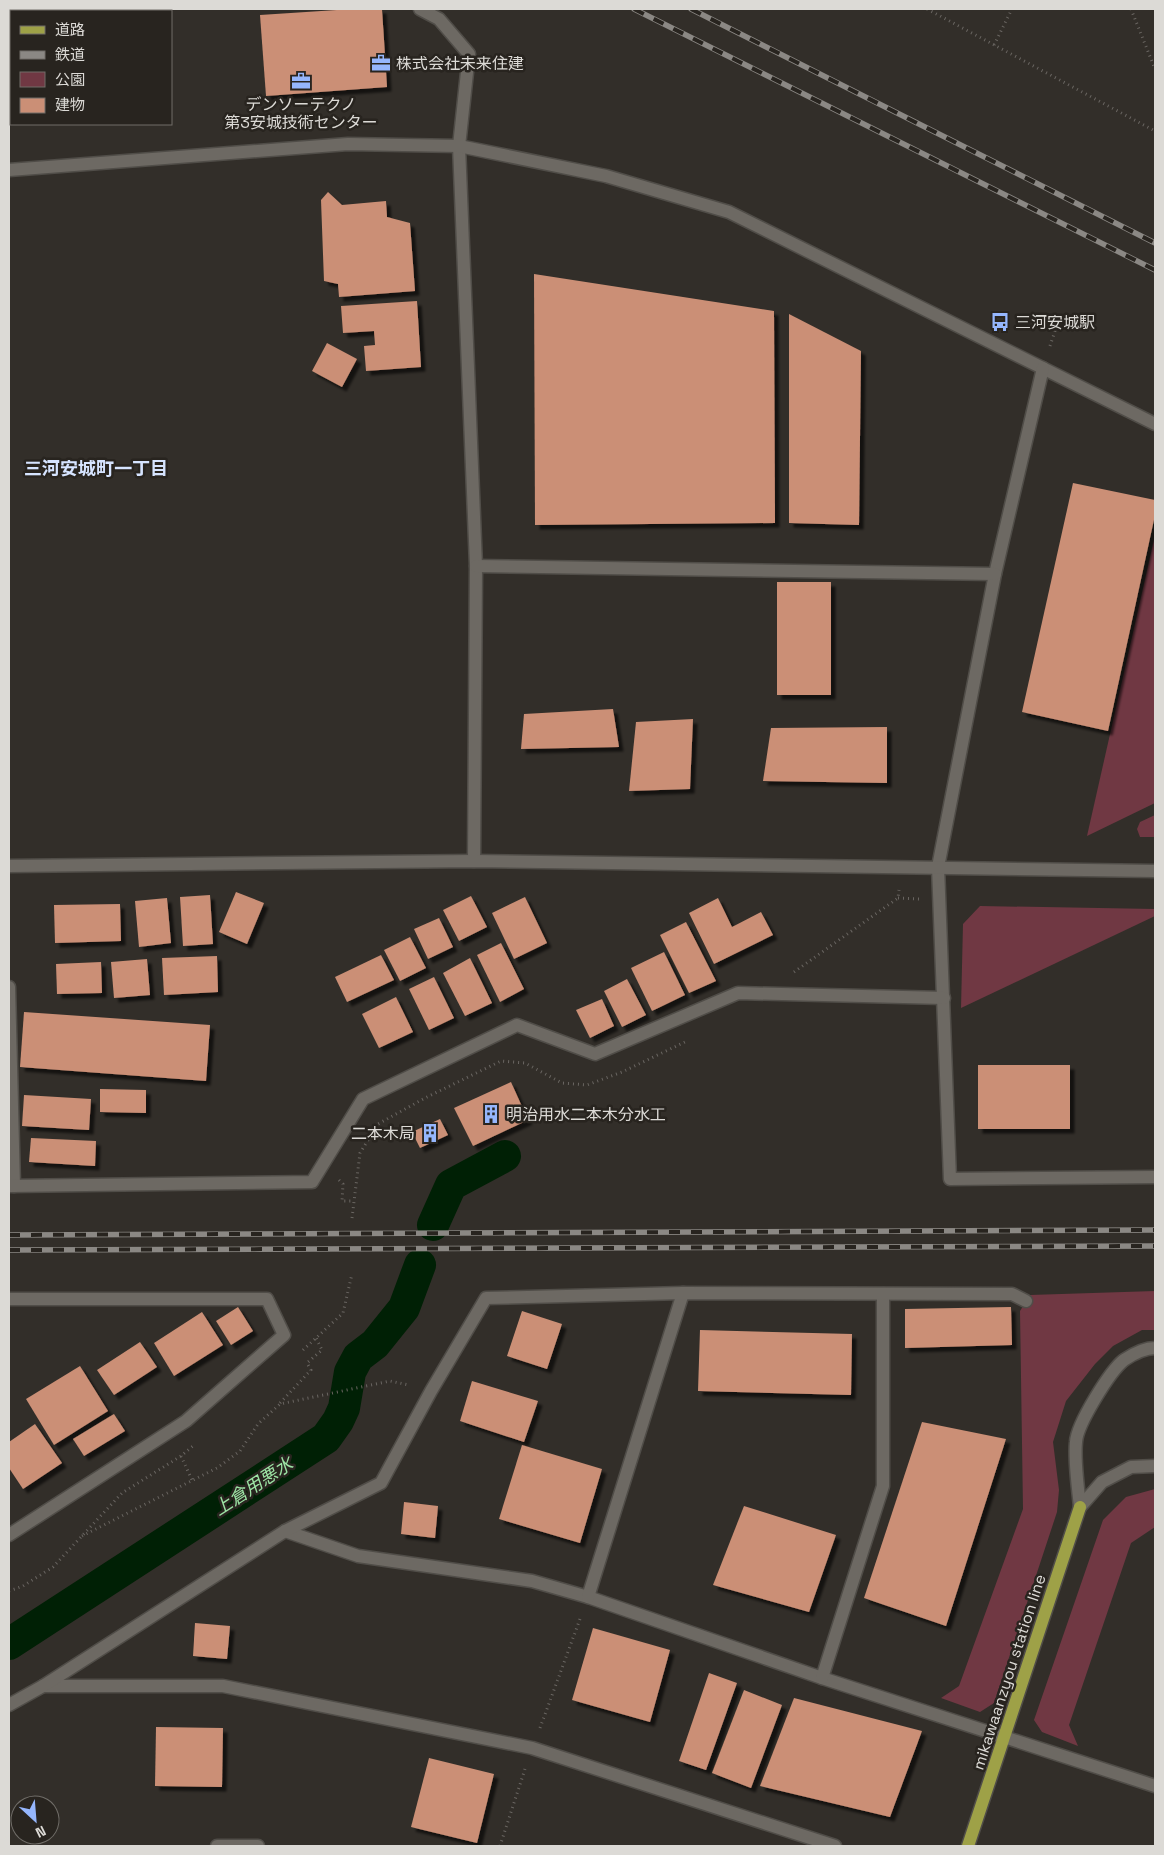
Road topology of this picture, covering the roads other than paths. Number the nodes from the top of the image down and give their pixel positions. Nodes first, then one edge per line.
1 (420, 9) edge
2 (459, 146) junction
3 (9, 170) edge
4 (1043, 368) junction
5 (1155, 424) edge
6 (476, 566) junction
7 (995, 574) junction
8 (474, 861) junction
9 (9, 866) edge
10 (938, 867) junction
11 (1155, 872) edge
12 (9, 987) edge
13 (944, 998) junction
14 (1155, 1177) edge
15 (11, 1186) edge
16 (683, 1293) junction
17 (883, 1294) junction
18 (9, 1299) edge
19 (1026, 1301) dead end
20 (1155, 1348) edge
21 (1155, 1466) edge
22 (1080, 1507) junction
23 (285, 1531) junction
24 (9, 1535) edge
25 (588, 1597) junction
26 (822, 1678) junction
27 (43, 1686) junction
28 (9, 1705) edge
29 (1004, 1738) junction
30 (1155, 1786) edge
31 (217, 1846) edge
32 (258, 1846) edge
33 (835, 1846) edge
34 (968, 1846) edge

1 - 2 street
2 - 3 street
2 - 4 street
2 - 6 street
4 - 5 street
4 - 7 street
6 - 7 street
6 - 8 street
7 - 10 street
8 - 9 street
8 - 10 street
10 - 11 street
10 - 13 street
12 - 15 street
13 - 14 street
13 - 15 street
16 - 17 street
16 - 23 street
16 - 25 street
17 - 19 street
17 - 26 street
18 - 24 street
20 - 22 street
21 - 22 street
22 - 29 main road, mikawaanzyou station line
23 - 25 street
23 - 27 street
25 - 26 street
26 - 29 street
27 - 28 street
27 - 33 street
29 - 30 street
29 - 34 main road, mikawaanzyou station line
31 - 32 street

